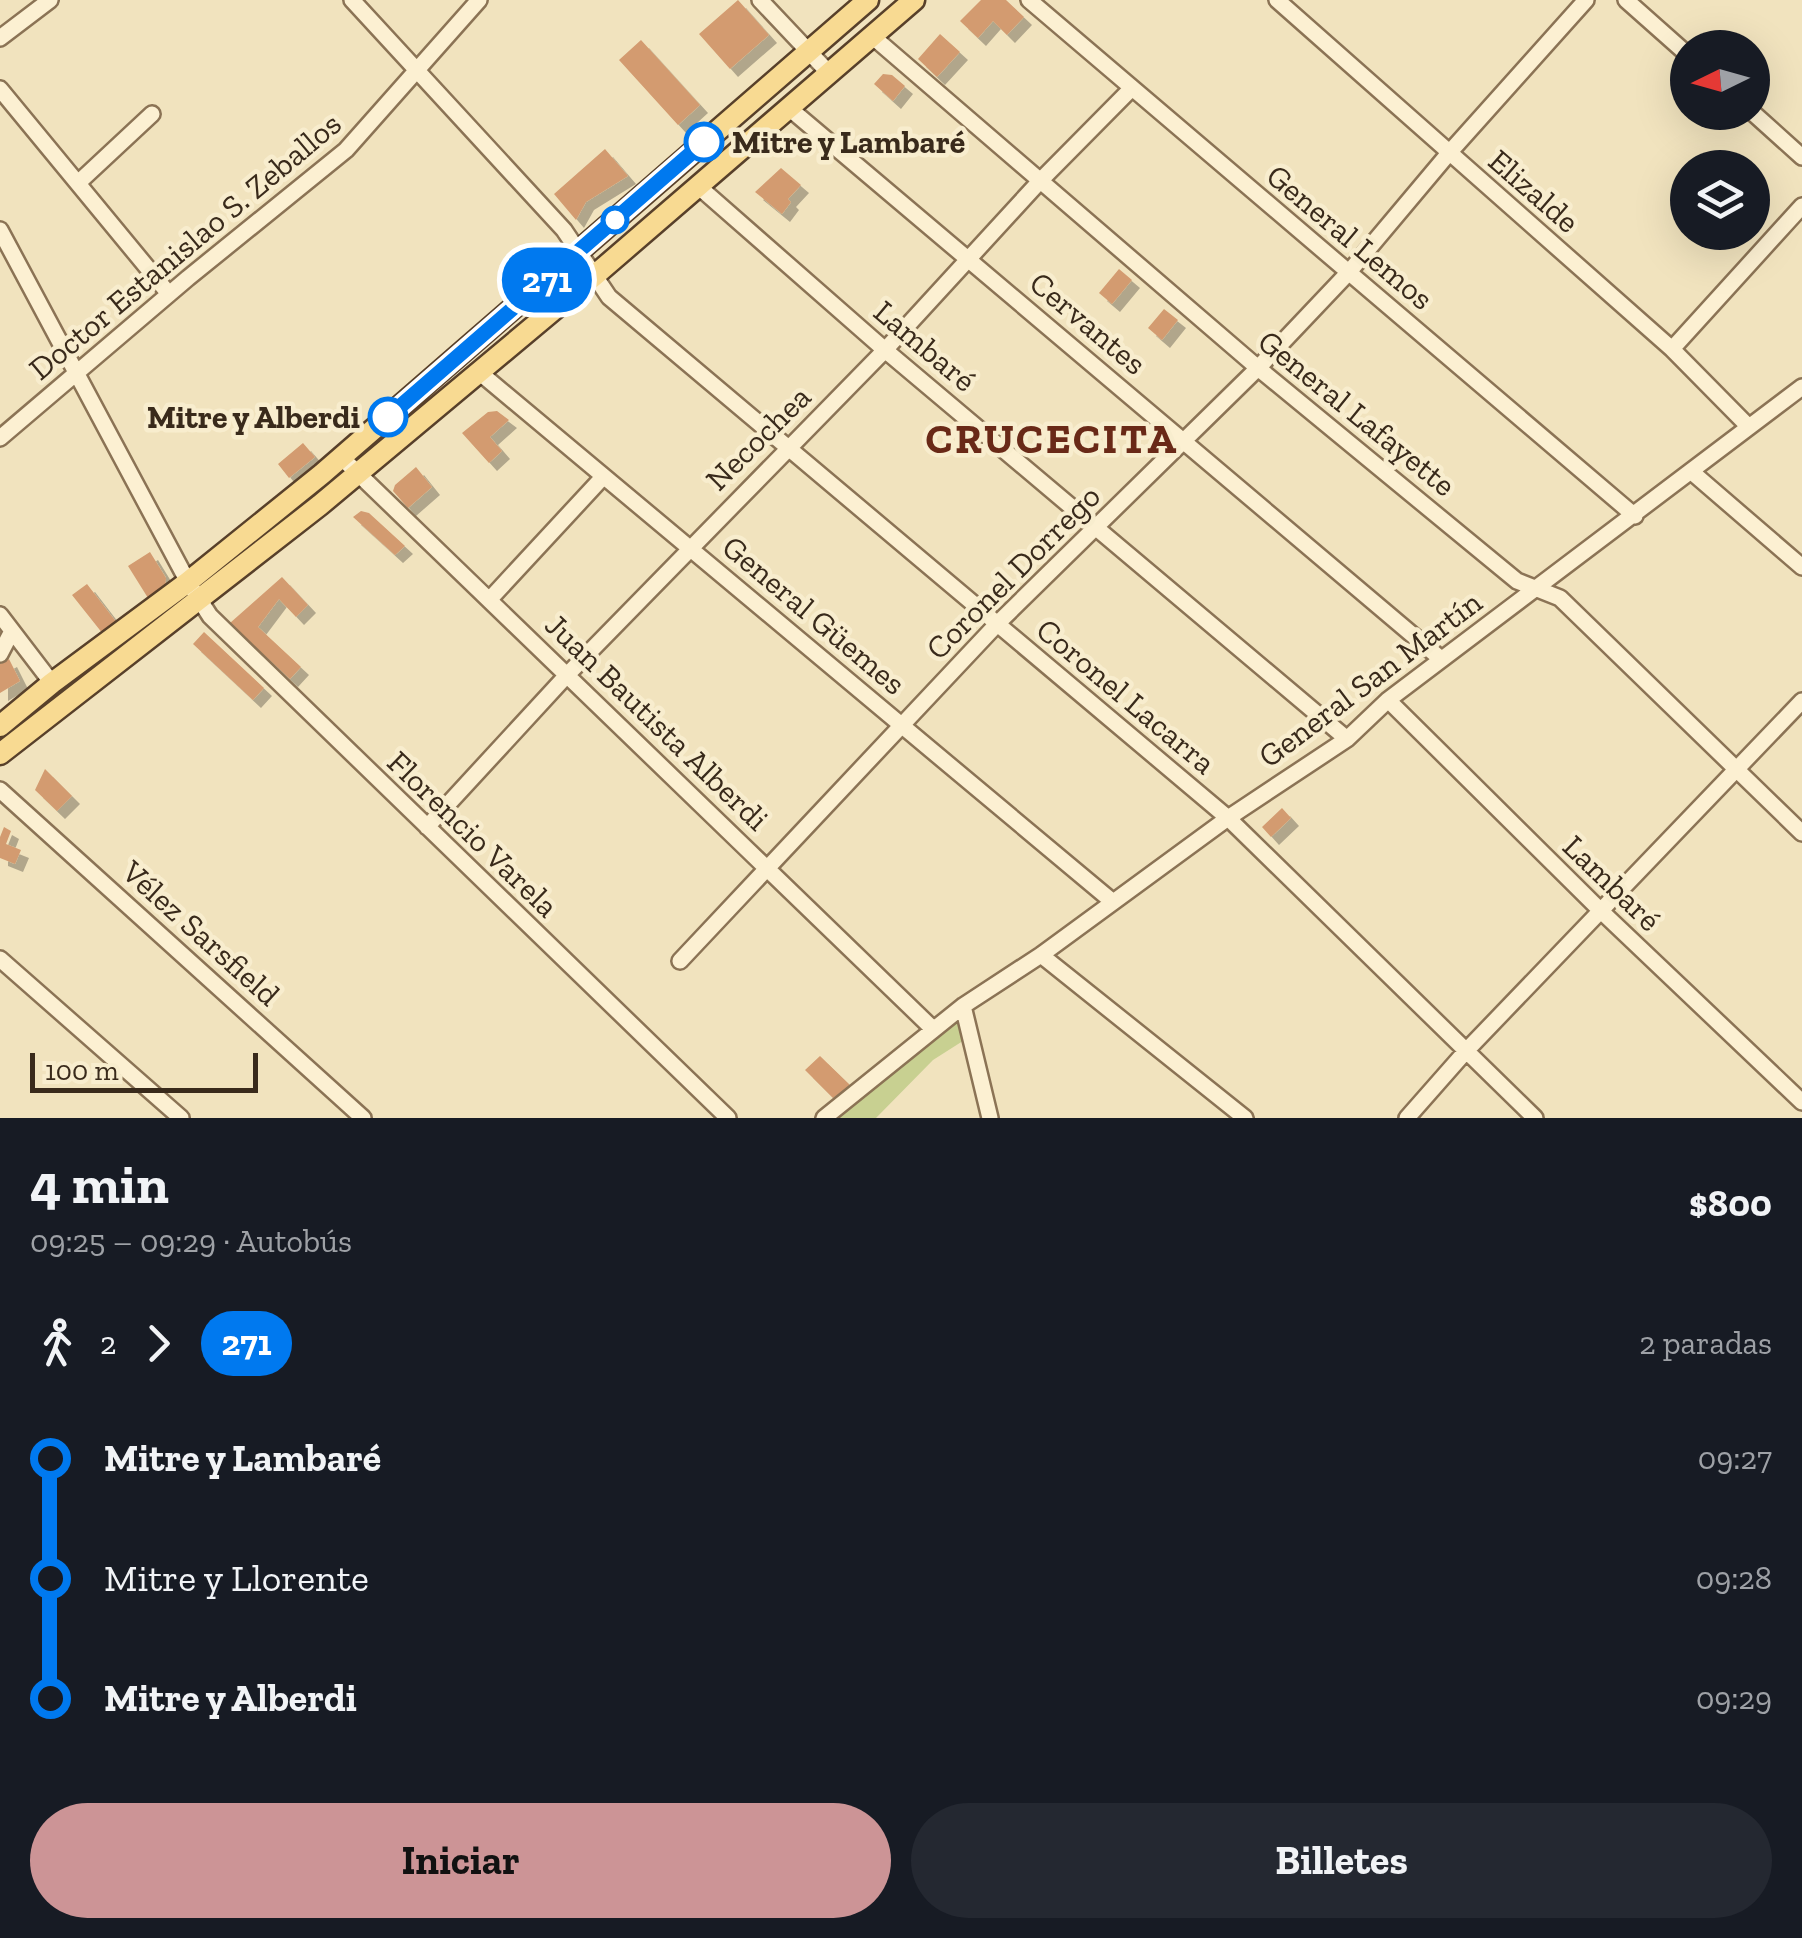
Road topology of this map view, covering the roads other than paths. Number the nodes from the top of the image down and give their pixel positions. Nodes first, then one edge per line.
1 (50, 0) edge
2 (352, 0) edge
3 (479, 0) edge
4 (760, 0) edge
5 (868, 0) edge
6 (914, 0) edge
7 (1029, 0) edge
8 (1277, 0) edge
9 (1586, 0) edge
10 (1626, 0) edge
11 (872, 36) junction
12 (0, 38) edge
13 (1670, 39) edge
14 (809, 52) junction
15 (418, 70) junction
16 (828, 73) junction
17 (0, 89) edge
18 (1131, 89) junction
19 (790, 108) junction
20 (152, 114) dead end
21 (1770, 128) edge
22 (1449, 152) junction
23 (1802, 157) edge
24 (1040, 182) junction
25 (78, 183) junction
26 (698, 186) junction
27 (1802, 206) edge
28 (0, 230) edge
29 (578, 253) junction
30 (968, 258) junction
31 (1349, 272) junction
32 (594, 276) junction
33 (168, 294) junction
34 (1672, 349) junction
35 (885, 350) junction
36 (1258, 368) junction
37 (479, 372) junction
38 (78, 374) junction
39 (1802, 388) edge
40 (1749, 427) junction
41 (0, 438) edge
42 (1183, 441) junction
43 (788, 446) junction
44 (341, 456) junction
45 (358, 472) junction
46 (1692, 473) junction
47 (603, 477) junction
48 (1635, 516) junction
49 (1097, 526) junction
50 (690, 546) junction
51 (1802, 567) edge
52 (1534, 589) junction
53 (193, 591) junction
54 (490, 599) junction
55 (0, 615) edge
56 (998, 623) junction
57 (12, 630) junction
58 (0, 654) edge
59 (1441, 659) junction
60 (567, 674) junction
61 (52, 682) junction
62 (1388, 700) junction
63 (1802, 701) edge
64 (0, 726) edge
65 (903, 726) junction
66 (1347, 739) junction
67 (0, 754) edge
68 (1736, 770) junction
69 (0, 790) edge
70 (1228, 818) junction
71 (426, 827) junction
72 (1802, 833) edge
73 (767, 867) junction
74 (1113, 902) junction
75 (1600, 911) junction
76 (1041, 954) junction
77 (0, 959) edge
78 (680, 960) dead end
79 (963, 1006) junction
80 (932, 1029) junction
81 (1466, 1050) junction
82 (1802, 1102) edge
83 (182, 1118) edge
84 (363, 1118) edge
85 (728, 1118) edge
86 (824, 1118) edge
87 (990, 1118) edge
88 (1244, 1118) edge
89 (1407, 1118) edge
90 (1535, 1118) edge

1 - 12 street
2 - 15 street, Coronel Lacarra
3 - 15 street, Doctor Estanislao S. Zeballos
4 - 14 street
5 - 14 main road
6 - 11 main road
7 - 18 street, General Lemos
8 - 22 street, Elizalde
9 - 22 street, Coronel Dorrego
10 - 13 street
11 - 16 main road
11 - 24 street, General Lafayette
14 - 16 street
14 - 29 main road
15 - 29 street, Coronel Lacarra
15 - 33 street, Doctor Estanislao S. Zeballos
16 - 19 main road
17 - 25 street
18 - 24 street, Necochea
18 - 31 street, General Lemos
19 - 26 main road
19 - 30 street, Cervantes
20 - 25 street
21 - 23 street
22 - 31 street, Coronel Dorrego
22 - 34 street, Elizalde
24 - 30 street, Necochea
24 - 36 street, General Lafayette
25 - 33 street
26 - 32 main road
26 - 35 street, Lambaré
27 - 34 street
28 - 38 street, Florencio Varela
29 - 32 street, Coronel Lacarra
29 - 44 main road
30 - 35 street, Necochea
30 - 42 street, Cervantes
31 - 36 street, Coronel Dorrego
31 - 48 street, General Lemos
32 - 37 main road
32 - 43 street, Coronel Lacarra
33 - 38 street, Doctor Estanislao S. Zeballos
34 - 40 street, Elizalde
35 - 43 street, Necochea
35 - 49 street, Lambaré
36 - 42 street, Coronel Dorrego
36 - 52 street, General Lafayette
37 - 45 main road
37 - 47 street, General Güemes
38 - 41 street, Doctor Estanislao S. Zeballos
38 - 53 street, Florencio Varela
39 - 40 street, General San Martín
40 - 46 street, General San Martín
42 - 49 street, Coronel Dorrego
42 - 59 street, Cervantes
43 - 50 street, Necochea
43 - 56 street, Coronel Lacarra
44 - 45 street, Juan Bautista Alberdi
44 - 53 main road
45 - 53 main road
45 - 54 street, Juan Bautista Alberdi
46 - 48 street, General San Martín
46 - 51 street
47 - 50 street, General Güemes
47 - 54 street
48 - 52 street, General San Martín
49 - 56 street, Coronel Dorrego
49 - 66 street, Lambaré
50 - 60 street, Necochea
50 - 65 street, General Güemes
52 - 59 street, General San Martín
52 - 68 street, General Lafayette
53 - 61 main road
53 - 67 main road
53 - 71 street, Florencio Varela
54 - 60 street, Juan Bautista Alberdi
55 - 57 street
56 - 65 street, Coronel Dorrego
56 - 70 street, Coronel Lacarra
57 - 58 street
57 - 61 street
59 - 62 street, General San Martín
60 - 71 street, Necochea
60 - 73 street, Juan Bautista Alberdi
61 - 64 main road
62 - 66 street, General San Martín
62 - 75 street, Lambaré
63 - 68 street
65 - 73 street, Coronel Dorrego
65 - 74 street, General Güemes
66 - 70 street, General San Martín
68 - 72 street, General Lafayette
68 - 75 street
69 - 84 street, Vélez Sarsfield
70 - 74 street, General San Martín
70 - 81 street, Coronel Lacarra
71 - 85 street, Florencio Varela
73 - 78 street, Coronel Dorrego
73 - 80 street, Juan Bautista Alberdi
74 - 76 street, General San Martín
75 - 81 street
75 - 82 street, Lambaré
76 - 79 street, General San Martín
76 - 88 street
77 - 83 street
79 - 80 street, General San Martín
79 - 87 street
80 - 86 street, General San Martín
81 - 89 street
81 - 90 street, Coronel Lacarra

